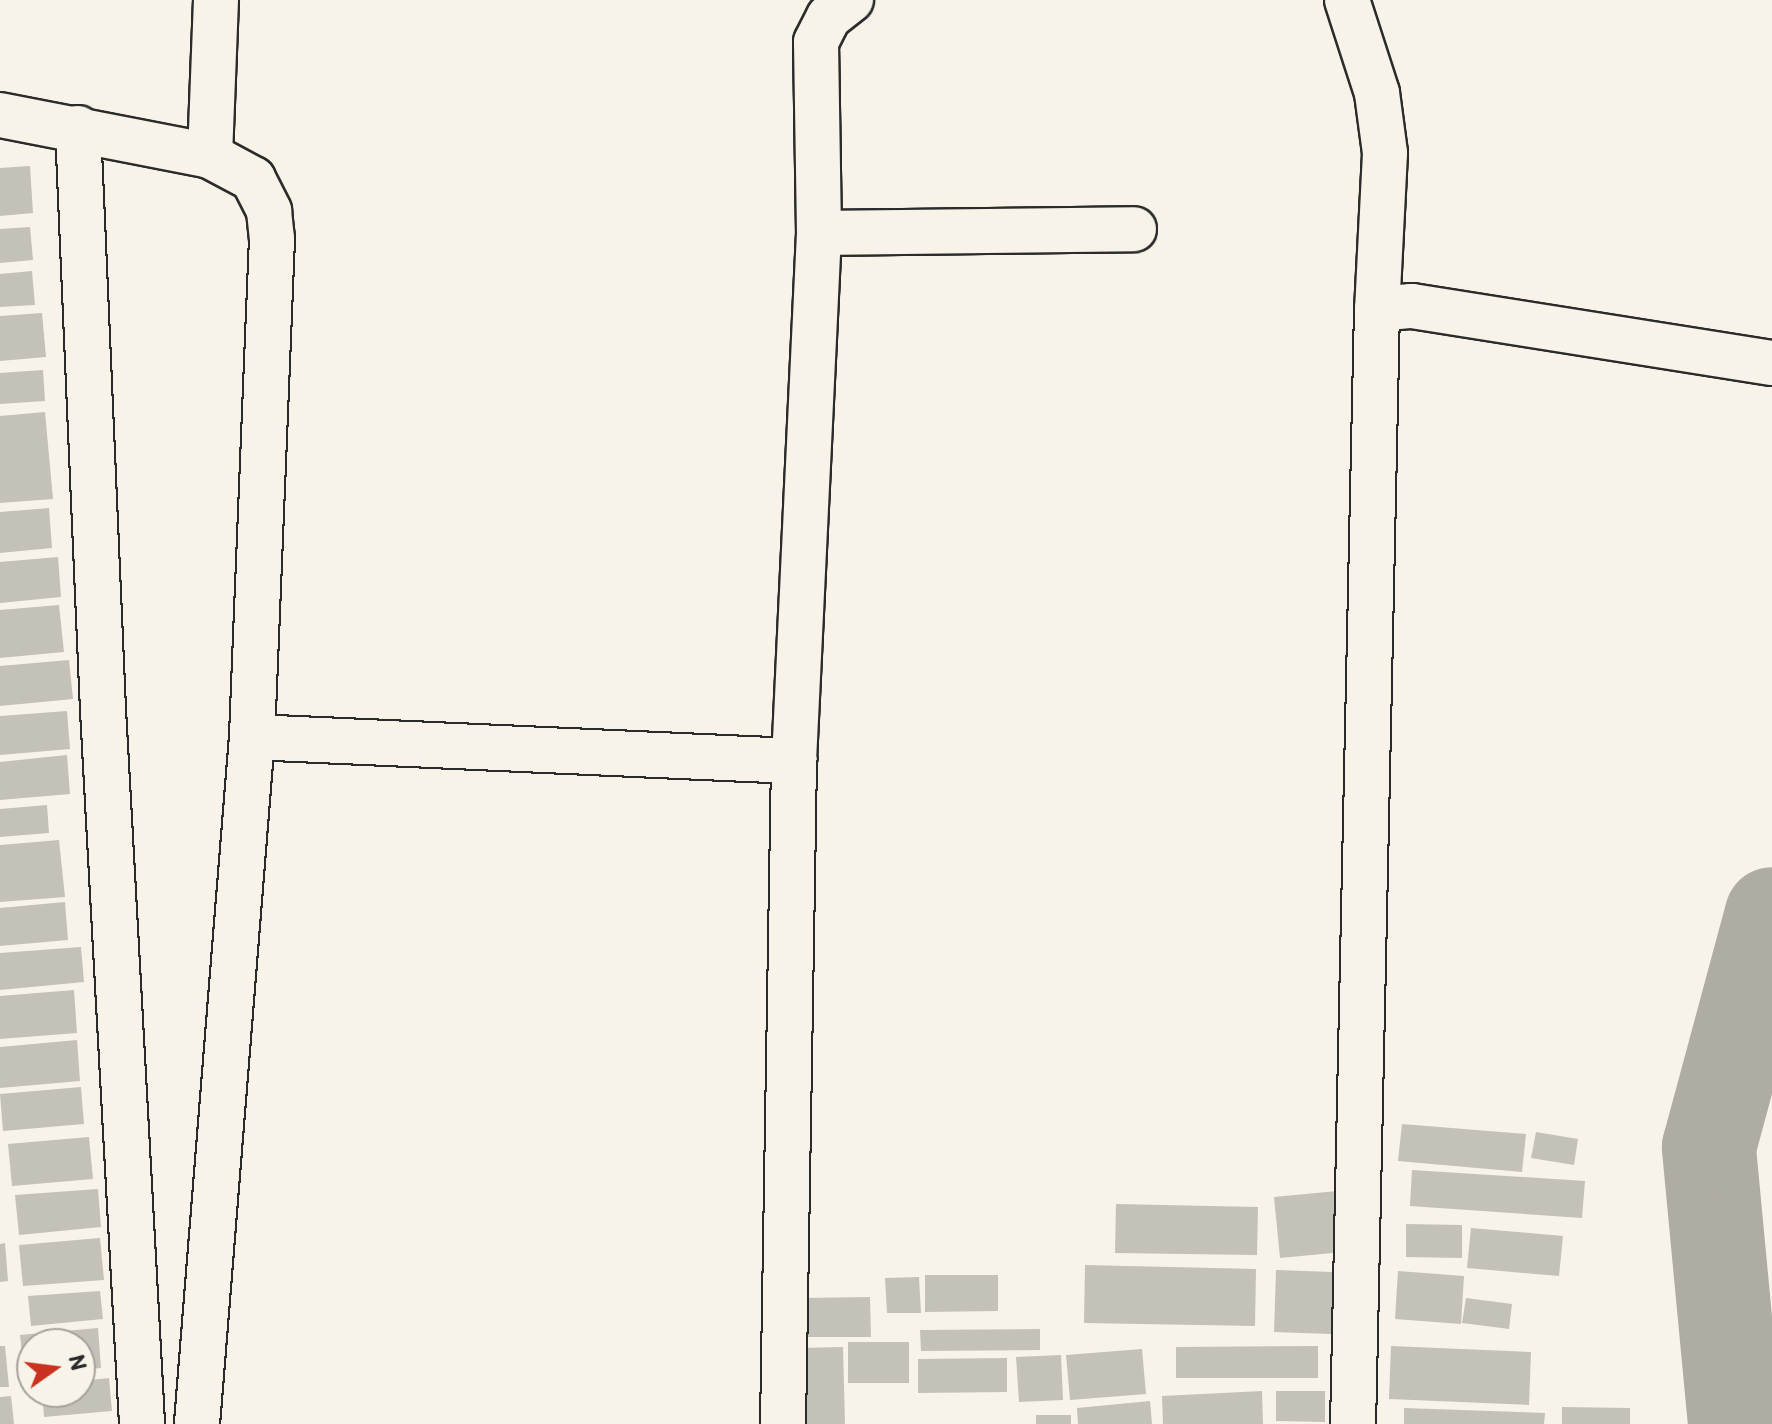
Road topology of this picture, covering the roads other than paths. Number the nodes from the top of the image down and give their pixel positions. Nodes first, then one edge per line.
1 (216, 0) edge
2 (851, 0) edge
3 (1347, 0) edge
4 (0, 115) edge
5 (78, 128) junction
6 (210, 156) junction
7 (1134, 229) dead end
8 (819, 233) junction
9 (1377, 309) junction
10 (1772, 363) edge
11 (252, 737) junction
12 (794, 761) junction
13 (142, 1424) edge
14 (197, 1424) edge
15 (783, 1424) edge
16 (1353, 1424) edge

1 - 6 street
2 - 8 street
3 - 9 street
4 - 5 street
5 - 6 street
5 - 13 street
6 - 11 street
7 - 8 street
8 - 12 street
9 - 10 street
9 - 16 street
11 - 12 street
11 - 14 street
12 - 15 street

